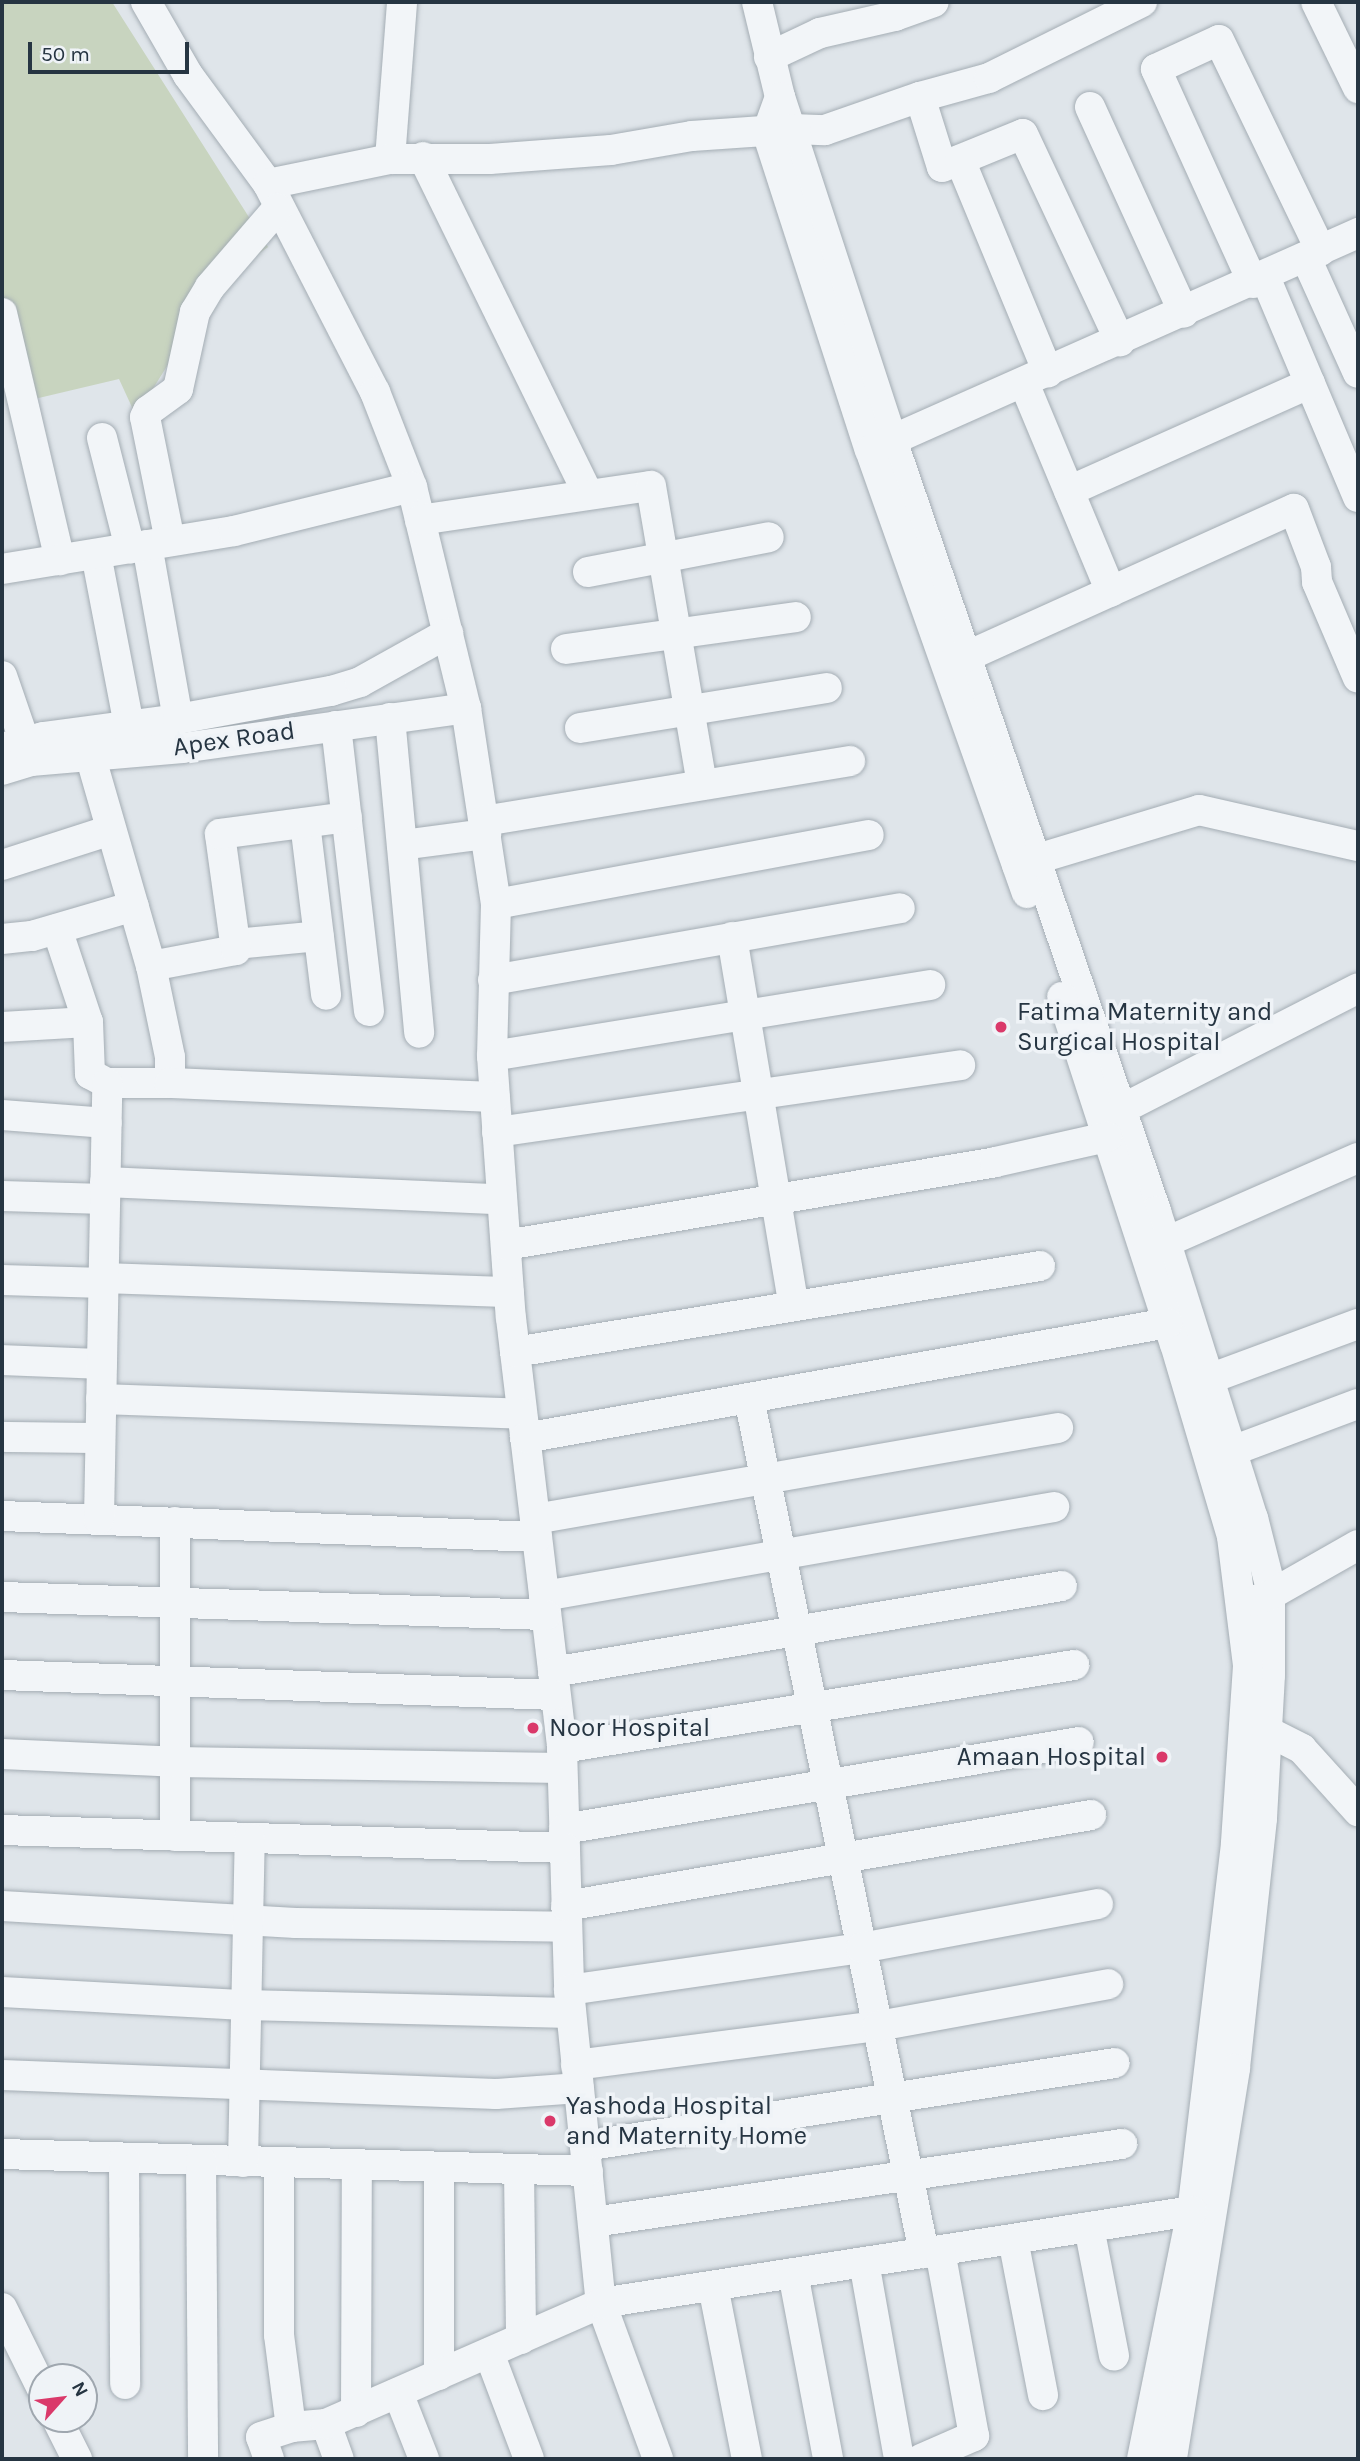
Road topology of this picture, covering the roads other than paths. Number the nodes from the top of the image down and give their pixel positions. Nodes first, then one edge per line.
1 (146, 2) edge
2 (402, 2) edge
3 (757, 2) edge
4 (934, 2) edge
5 (1142, 2) edge
6 (1316, 2) edge
7 (890, 9) edge
8 (769, 57) junction
9 (1358, 88) edge
10 (920, 97) junction
11 (1090, 107) dead end
12 (779, 130) junction
13 (423, 158) junction
14 (390, 159) junction
15 (960, 160) junction
16 (273, 196) junction
17 (1358, 233) edge
18 (1313, 254) junction
19 (1259, 280) junction
20 (2, 313) edge
21 (1184, 313) junction
22 (1120, 341) junction
23 (1358, 373) edge
24 (1036, 377) junction
25 (1310, 383) junction
26 (102, 438) dead end
27 (881, 445) junction
28 (412, 487) junction
29 (1069, 491) junction
30 (588, 494) junction
31 (1358, 494) edge
32 (421, 520) junction
33 (769, 537) dead end
34 (149, 545) junction
35 (96, 554) junction
36 (663, 557) junction
37 (60, 560) junction
38 (2, 569) edge
39 (588, 572) dead end
40 (1111, 592) junction
41 (796, 617) dead end
42 (448, 633) junction
43 (676, 634) junction
44 (566, 649) dead end
45 (957, 661) junction
46 (2, 676) edge
47 (1358, 678) edge
48 (827, 688) dead end
49 (466, 708) junction
50 (689, 710) junction
51 (390, 718) junction
52 (178, 719) junction
53 (129, 725) junction
54 (337, 726) junction
55 (580, 728) dead end
56 (19, 750) edge
57 (90, 755) junction
58 (850, 761) dead end
59 (2, 770) edge
60 (702, 785) junction
61 (347, 817) junction
62 (305, 823) junction
63 (485, 828) junction
64 (111, 830) junction
65 (869, 835) dead end
66 (402, 845) junction
67 (1357, 848) edge
68 (1027, 862) junction
69 (2, 865) edge
70 (496, 904) junction
71 (134, 906) junction
72 (900, 908) dead end
73 (57, 929) junction
74 (319, 936) junction
75 (732, 937) junction
76 (2, 939) edge
77 (235, 944) junction
78 (151, 966) junction
79 (493, 980) junction
80 (930, 985) dead end
81 (1358, 988) edge
82 (326, 995) dead end
83 (369, 1011) dead end
84 (746, 1015) junction
85 (88, 1021) junction
86 (2, 1027) edge
87 (419, 1032) dead end
88 (492, 1056) junction
89 (960, 1065) dead end
90 (107, 1083) junction
91 (170, 1083) junction
92 (759, 1094) junction
93 (495, 1097) junction
94 (1122, 1109) junction
95 (2, 1115) edge
96 (107, 1123) junction
97 (497, 1132) junction
98 (1107, 1137) junction
99 (1358, 1158) edge
100 (105, 1191) junction
101 (2, 1196) edge
102 (502, 1199) junction
103 (776, 1199) junction
104 (506, 1245) junction
105 (1155, 1247) junction
106 (1040, 1266) dead end
107 (2, 1280) edge
108 (104, 1280) junction
109 (509, 1292) junction
110 (794, 1306) junction
111 (1168, 1323) junction
112 (1358, 1324) edge
113 (515, 1352) junction
114 (2, 1360) edge
115 (102, 1364) junction
116 (1209, 1379) junction
117 (749, 1398) junction
118 (101, 1399) junction
119 (1358, 1404) edge
120 (524, 1426) junction
121 (1058, 1427) dead end
122 (2, 1437) edge
123 (100, 1438) junction
124 (1232, 1451) junction
125 (765, 1479) junction
126 (1054, 1507) dead end
127 (2, 1516) edge
128 (99, 1519) junction
129 (175, 1522) junction
130 (536, 1528) junction
131 (1358, 1545) edge
132 (781, 1555) junction
133 (1062, 1586) dead end
134 (1270, 1595) junction
135 (2, 1597) edge
136 (175, 1604) junction
137 (545, 1605) junction
138 (1240, 1606) junction
139 (797, 1632) junction
140 (1074, 1665) dead end
141 (2, 1675) edge
142 (175, 1679) junction
143 (554, 1683) junction
144 (812, 1707) junction
145 (1267, 1731) junction
146 (1079, 1742) dead end
147 (2, 1754) edge
148 (562, 1758) junction
149 (174, 1762) junction
150 (828, 1784) junction
151 (1358, 1811) edge
152 (1091, 1815) dead end
153 (2, 1830) edge
154 (175, 1836) junction
155 (250, 1838) junction
156 (564, 1839) junction
157 (844, 1860) junction
158 (1098, 1904) dead end
159 (2, 1906) edge
160 (567, 1916) junction
161 (247, 1920) junction
162 (861, 1948) junction
163 (1108, 1984) dead end
164 (2, 1992) edge
165 (570, 2002) junction
166 (245, 2004) junction
167 (878, 2026) junction
168 (1115, 2063) dead end
169 (2, 2075) edge
170 (578, 2076) junction
171 (244, 2082) junction
172 (892, 2098) junction
173 (1122, 2144) dead end
174 (2, 2154) edge
175 (586, 2158) junction
176 (124, 2159) junction
177 (201, 2161) junction
178 (243, 2162) junction
179 (279, 2163) junction
180 (357, 2165) junction
181 (439, 2167) junction
182 (519, 2169) junction
183 (908, 2176) junction
184 (1192, 2211) junction
185 (593, 2222) junction
186 (1090, 2227) junction
187 (1013, 2239) junction
188 (932, 2252) junction
189 (864, 2262) junction
190 (793, 2273) junction
191 (713, 2286) junction
192 (601, 2303) junction
193 (2, 2308) edge
194 (521, 2339) junction
195 (489, 2353) junction
196 (1114, 2356) dead end
197 (29, 2363) edge
198 (439, 2375) junction
199 (125, 2384) dead end
200 (398, 2393) junction
201 (1043, 2395) dead end
202 (356, 2412) junction
203 (326, 2424) junction
204 (291, 2427) junction
205 (64, 2433) edge
206 (77, 2459) edge
207 (204, 2459) edge
208 (269, 2459) edge
209 (340, 2459) edge
210 (424, 2459) edge
211 (529, 2459) edge
212 (658, 2459) edge
213 (747, 2459) edge
214 (828, 2459) edge
215 (899, 2459) edge
216 (921, 2459) edge
217 (1142, 2459) edge
218 (1172, 2459) edge

1 - 16 street
2 - 14 street
3 - 8 street
4 - 7 street
5 - 10 street
6 - 9 street
7 - 8 street
8 - 12 street
10 - 12 street
10 - 15 street
11 - 21 street
12 - 13 street
12 - 27 street
13 - 14 street
13 - 30 street
14 - 16 street
15 - 22 street
15 - 24 street
16 - 28 street
16 - 34 street
17 - 18 street
18 - 19 street
18 - 19 street
18 - 23 street
19 - 21 street
19 - 25 street
20 - 37 street
21 - 22 street
22 - 24 street
24 - 27 street
24 - 29 street
25 - 29 street
25 - 31 street
26 - 34 street
27 - 45 street
28 - 32 street
28 - 34 street
29 - 40 street
30 - 32 street
30 - 36 street
32 - 42 street
33 - 36 street
34 - 35 street
34 - 52 street
35 - 37 street
35 - 53 street
36 - 39 street
36 - 43 street
37 - 38 street
40 - 45 street
40 - 47 street
41 - 43 street
42 - 49 street
42 - 52 street, Apex Road
43 - 44 street
43 - 50 street
45 - 68 street
46 - 56 street
48 - 50 street
49 - 51 street, Apex Road
49 - 63 street
50 - 55 street
50 - 60 street
51 - 54 street, Apex Road
51 - 66 street
52 - 53 street, Apex Road
53 - 56 street, Apex Road
54 - 57 street, Apex Road
54 - 61 street
56 - 57 street, Apex Road
56 - 59 street, Apex Road
57 - 64 street
58 - 60 street
60 - 63 street
61 - 62 street
61 - 83 street
62 - 74 street
62 - 77 street
63 - 66 street
63 - 70 street
64 - 69 street
64 - 71 street
65 - 70 street
66 - 87 street
67 - 68 street
68 - 94 street
68 - 98 street
70 - 79 street
71 - 73 street
71 - 78 street
72 - 75 street
73 - 76 street
73 - 85 street
74 - 77 street
74 - 82 street
75 - 79 street
75 - 84 street
77 - 78 street
78 - 91 street
79 - 88 street
80 - 84 street
81 - 94 street
84 - 88 street
84 - 92 street
85 - 86 street
85 - 90 street
88 - 93 street
89 - 92 street
90 - 91 street
90 - 96 street
91 - 93 street
92 - 97 street
92 - 103 street
93 - 97 street
94 - 105 street
95 - 96 street
96 - 100 street
97 - 102 street
98 - 103 street
98 - 105 street
99 - 105 street
100 - 101 street
100 - 102 street
100 - 108 street
102 - 104 street
103 - 104 street
103 - 110 street
104 - 109 street
105 - 111 street
105 - 116 street
106 - 110 street
107 - 108 street
108 - 109 street
108 - 115 street
109 - 113 street
110 - 113 street
111 - 117 street
111 - 138 street
112 - 116 street
113 - 120 street
114 - 115 street
115 - 118 street
116 - 124 street
117 - 120 street
117 - 125 street
118 - 120 street
118 - 123 street
119 - 124 street
120 - 130 street
121 - 125 street
122 - 123 street
123 - 128 street
124 - 134 street
125 - 130 street
125 - 132 street
126 - 132 street
127 - 128 street
128 - 129 street
129 - 130 street
129 - 136 street
130 - 137 street
131 - 134 street
132 - 137 street
132 - 139 street
133 - 139 street
134 - 138 street
134 - 145 street
135 - 136 street
136 - 137 street
136 - 142 street
137 - 143 street
138 - 184 street
139 - 143 street
139 - 144 street
140 - 144 street
141 - 142 street
142 - 143 street
142 - 149 street
143 - 148 street
144 - 148 street
144 - 150 street
145 - 151 street
145 - 218 street
146 - 150 street
147 - 149 street
148 - 149 street
148 - 156 street
149 - 154 street
150 - 156 street
150 - 157 street
152 - 157 street
153 - 154 street
154 - 155 street
155 - 156 street
155 - 161 street
156 - 160 street
157 - 160 street
157 - 162 street
158 - 162 street
159 - 161 street
160 - 161 street
160 - 165 street
161 - 166 street
162 - 165 street
162 - 167 street
163 - 167 street
164 - 166 street
165 - 166 street
165 - 170 street
166 - 171 street
167 - 170 street
167 - 172 street
168 - 172 street
169 - 171 street
170 - 171 street
170 - 175 street
171 - 178 street
172 - 175 street
172 - 183 street
173 - 183 street
174 - 176 street
175 - 182 street
175 - 185 street
176 - 177 street
176 - 199 street
177 - 178 street
177 - 207 street
178 - 179 street
179 - 180 street
179 - 204 street
180 - 181 street
180 - 202 street
181 - 182 street
181 - 198 street
182 - 194 street
183 - 185 street
183 - 188 street
184 - 186 street
184 - 217 street
185 - 192 street
186 - 187 street
186 - 196 street
187 - 188 street
187 - 201 street
188 - 189 street
188 - 216 street
189 - 190 street
189 - 215 street
190 - 191 street
190 - 214 street
191 - 192 street
191 - 213 street
192 - 194 street
192 - 212 street
193 - 197 street
194 - 195 street
195 - 198 street
195 - 211 street
198 - 200 street
200 - 202 street
200 - 210 street
202 - 203 street
203 - 204 street
203 - 209 street
204 - 208 street
205 - 206 street

